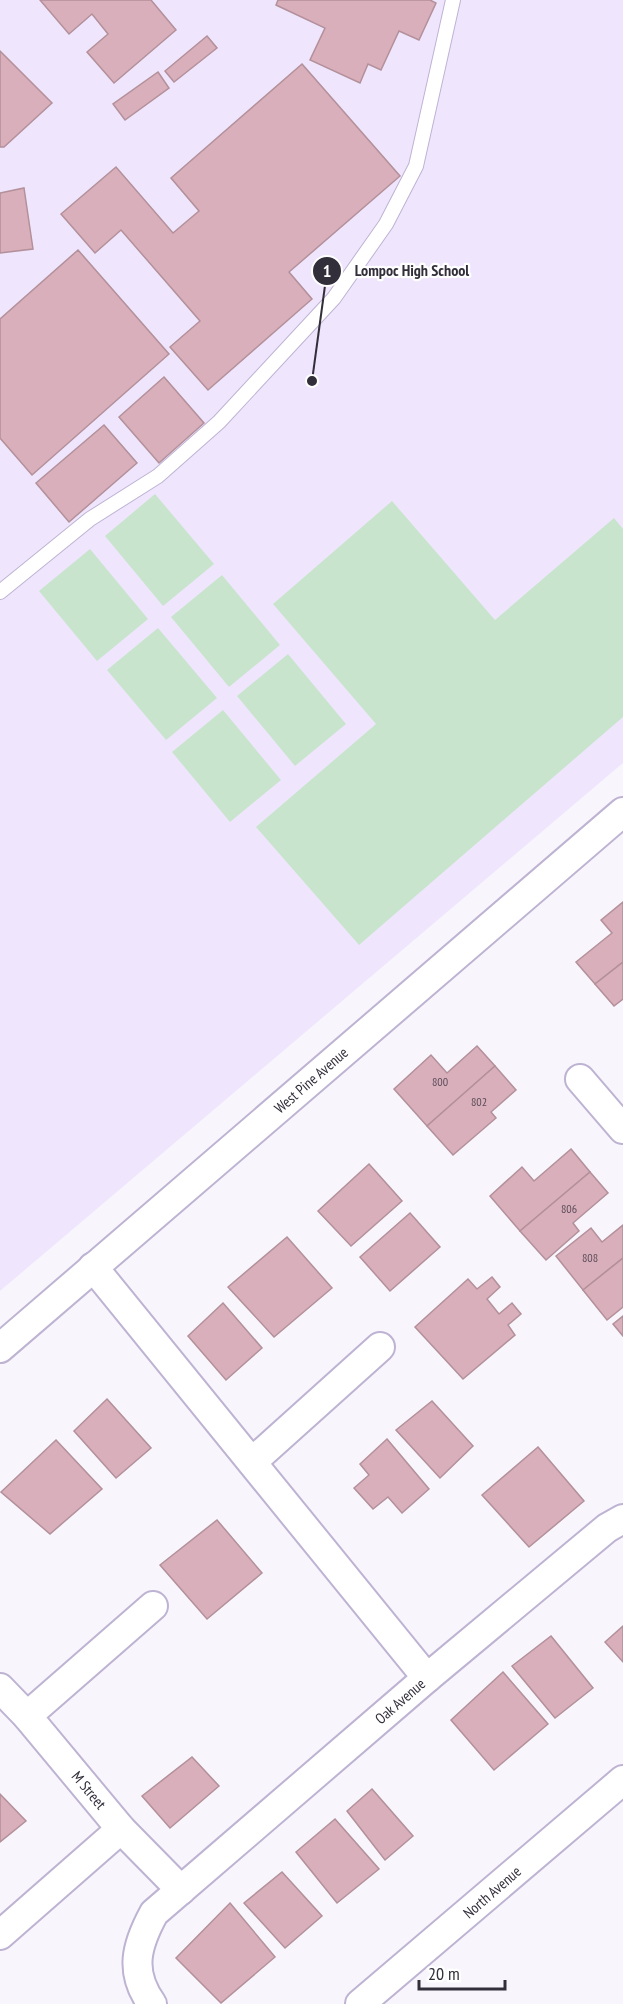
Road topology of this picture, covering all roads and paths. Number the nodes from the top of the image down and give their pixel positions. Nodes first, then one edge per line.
1 (453, 0) edge
2 (0, 592) edge
3 (623, 812) edge
4 (580, 1079) dead end
5 (623, 1129) edge
6 (93, 1267) junction
7 (380, 1347) dead end
8 (0, 1348) edge
9 (252, 1462) junction
10 (623, 1519) edge
11 (153, 1606) dead end
12 (427, 1678) junction
13 (0, 1688) edge
14 (27, 1716) junction
15 (623, 1780) edge
16 (121, 1829) junction
17 (182, 1890) junction
18 (0, 1935) edge
19 (152, 2004) edge
20 (360, 2004) edge

1 - 2 lane
3 - 6 street, West Pine Avenue
4 - 5 street
6 - 8 street, West Pine Avenue
6 - 9 street
7 - 9 street
9 - 12 street
10 - 12 street, Oak Avenue
11 - 14 street
12 - 17 street, Oak Avenue
13 - 14 street, M Street
14 - 16 street, M Street
15 - 20 street, North Avenue
16 - 17 street, M Street
16 - 18 street
17 - 19 street, Oak Avenue

